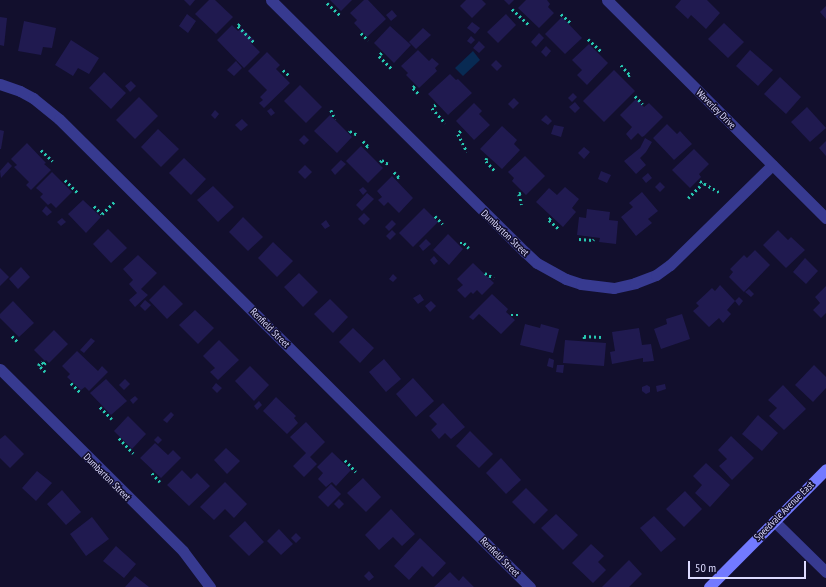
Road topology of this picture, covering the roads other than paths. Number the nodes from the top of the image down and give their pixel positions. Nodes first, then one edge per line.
1 (271, 0) edge
2 (607, 0) edge
3 (0, 84) edge
4 (772, 165) junction
5 (826, 218) edge
6 (0, 370) edge
7 (826, 469) edge
8 (774, 521) junction
9 (826, 572) edge
10 (210, 587) edge
11 (530, 587) edge
12 (709, 587) edge

1 - 4 street, Dumbarton Street
2 - 4 street, Waverley Drive
3 - 11 street, Renfield Street
4 - 5 street, Waverley Drive
6 - 10 street, Dumbarton Street
7 - 8 main road, Speedvale Avenue East
8 - 9 street
8 - 12 main road, Speedvale Avenue East

